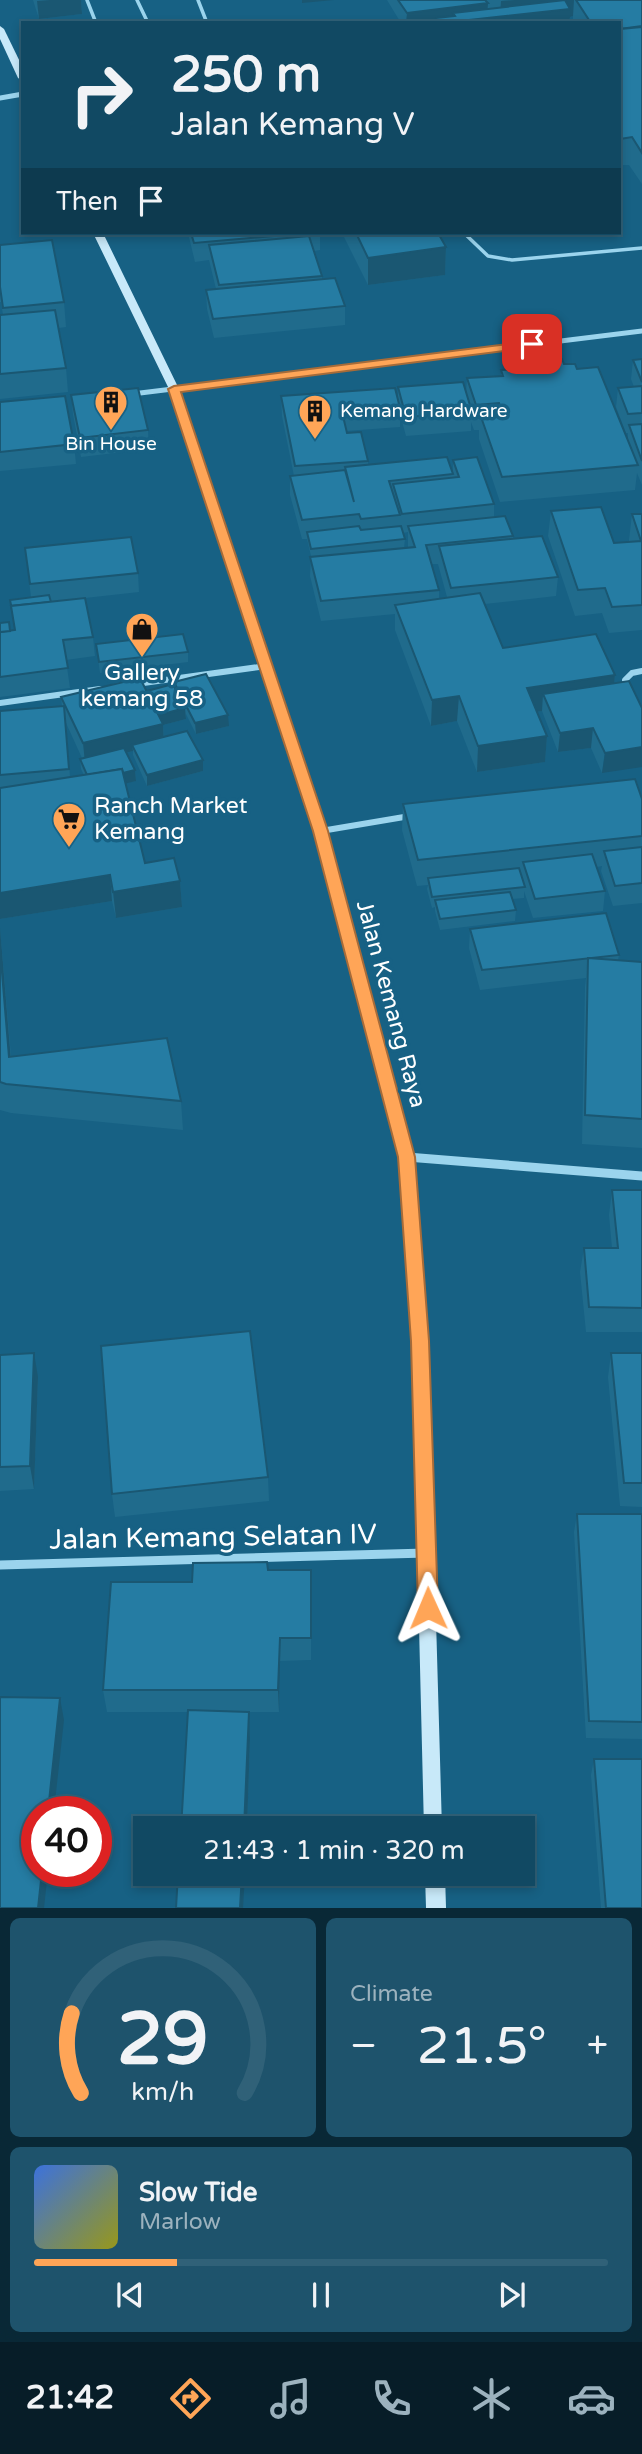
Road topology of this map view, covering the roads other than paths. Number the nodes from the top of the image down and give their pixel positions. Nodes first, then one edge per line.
1 (87, 0) edge
2 (137, 0) edge
3 (198, 0) edge
4 (95, 21) edge
5 (147, 21) edge
6 (206, 21) edge
7 (0, 29) edge
8 (21, 74) edge
9 (21, 94) edge
10 (0, 98) edge
11 (99, 235) edge
12 (466, 235) edge
13 (642, 248) edge
14 (642, 331) edge
15 (174, 389) junction
16 (125, 395) edge
17 (266, 666) junction
18 (642, 671) edge
19 (130, 685) edge
20 (104, 688) edge
21 (632, 697) edge
22 (0, 703) edge
23 (418, 815) edge
24 (320, 831) junction
25 (406, 1157) junction
26 (642, 1176) edge
27 (427, 1553) junction
28 (0, 1565) edge
29 (433, 1816) edge
30 (435, 1886) edge
31 (436, 1908) edge

1 - 4 lane
2 - 5 lane
3 - 6 lane
7 - 8 street
9 - 10 street
11 - 15 street, Jalan Kemang Raya
12 - 13 lane
14 - 15 street
15 - 16 street
15 - 17 street, Jalan Kemang Raya
17 - 19 street
17 - 24 street, Jalan Kemang Raya
18 - 21 street
20 - 22 street
23 - 24 street
24 - 25 street, Jalan Kemang Raya
25 - 26 street
25 - 27 street, Jalan Kemang Raya
27 - 28 street, Jalan Kemang Selatan IV
27 - 29 street, Jalan Kemang Raya
30 - 31 street

